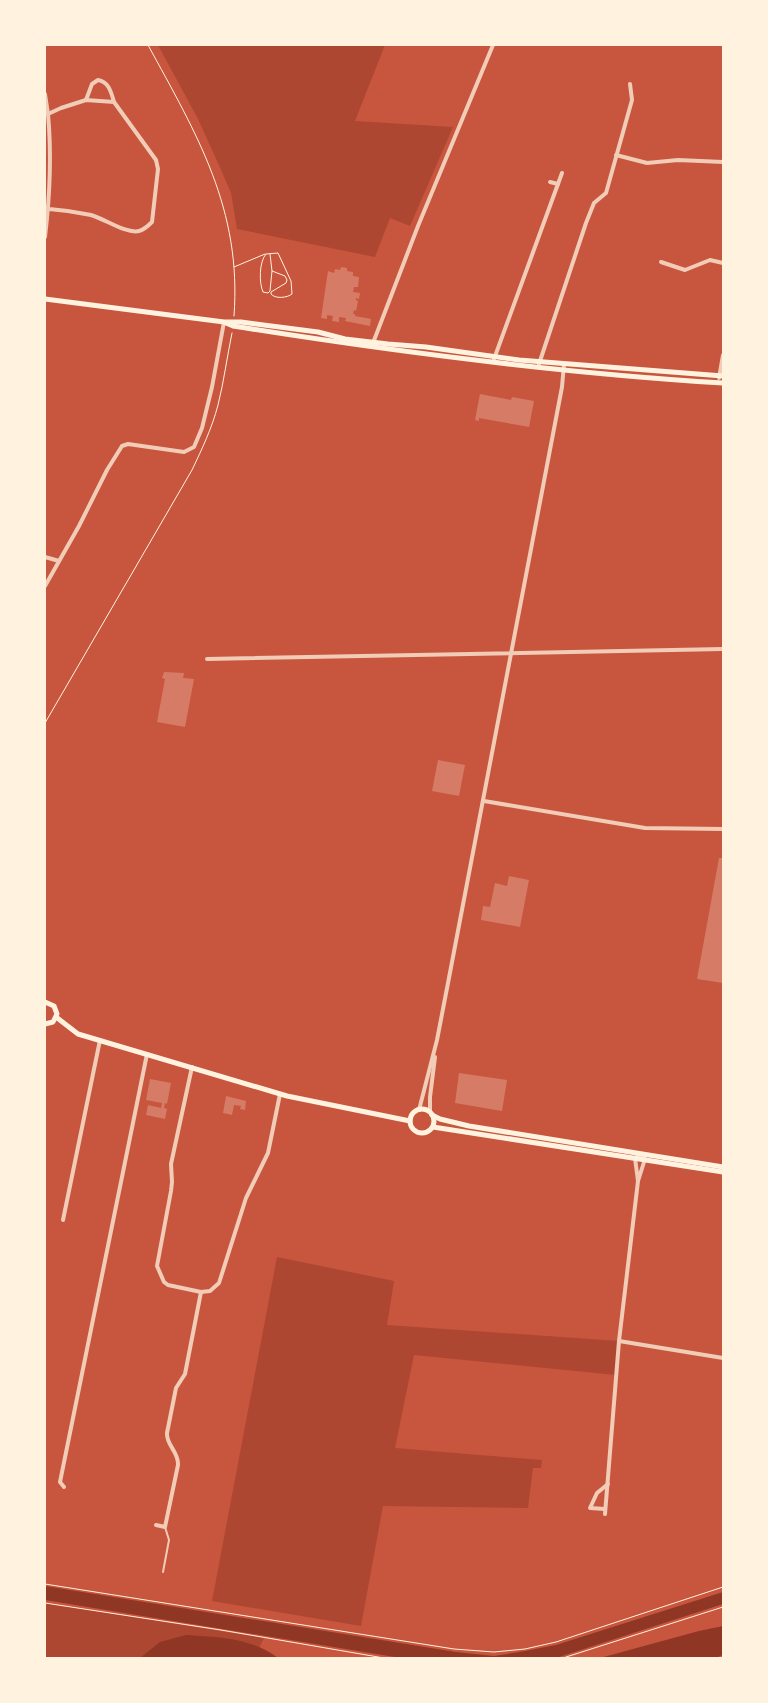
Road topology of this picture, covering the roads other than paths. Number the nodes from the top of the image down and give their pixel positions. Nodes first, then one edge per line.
1 (493, 45) edge
2 (630, 84) dead end
3 (45, 94) edge
4 (86, 100) junction
5 (114, 102) junction
6 (48, 114) junction
7 (616, 155) junction
8 (723, 162) edge
9 (562, 173) dead end
10 (550, 182) dead end
11 (558, 184) junction
12 (49, 209) junction
13 (45, 238) edge
14 (660, 262) dead end
15 (723, 262) edge
16 (45, 299) edge
17 (224, 322) junction
18 (373, 345) junction
19 (723, 355) edge
20 (495, 357) junction
21 (539, 362) junction
22 (493, 364) junction
23 (564, 364) junction
24 (538, 369) junction
25 (563, 371) junction
26 (721, 376) edge
27 (721, 383) edge
28 (45, 557) edge
29 (59, 561) junction
30 (45, 586) edge
31 (723, 649) edge
32 (511, 654) junction
33 (207, 659) dead end
34 (484, 801) junction
35 (723, 829) edge
36 (45, 1002) edge
37 (56, 1017) junction
38 (45, 1024) edge
39 (100, 1040) junction
40 (437, 1040) junction
41 (147, 1054) junction
42 (192, 1067) junction
43 (280, 1094) junction
44 (419, 1110) junction
45 (431, 1114) junction
46 (410, 1121) junction
47 (433, 1126) junction
48 (641, 1154) junction
49 (635, 1158) junction
50 (645, 1160) junction
51 (723, 1167) edge
52 (723, 1172) edge
53 (638, 1180) junction
54 (63, 1220) dead end
55 (201, 1292) junction
56 (619, 1341) junction
57 (723, 1358) edge
58 (608, 1484) junction
59 (64, 1487) dead end
60 (156, 1526) dead end
61 (165, 1528) junction
62 (163, 1572) dead end

1 - 18 street
2 - 7 street
3 - 6 street
4 - 5 street
4 - 5 street
4 - 6 street
5 - 12 street
6 - 12 street
7 - 8 street
7 - 21 street
9 - 11 street
10 - 11 street
11 - 20 street
12 - 13 street
14 - 15 street
16 - 17 main road
17 - 18 main road
17 - 29 street
18 - 20 main road
18 - 22 main road
19 - 26 street
20 - 21 main road
20 - 22 street
21 - 23 main road
21 - 24 street
22 - 24 main road
23 - 25 street
23 - 26 main road
24 - 25 main road
25 - 27 main road
25 - 32 street
26 - 27 street
28 - 29 street
29 - 30 street
31 - 32 street
32 - 33 street
32 - 34 street
34 - 35 street
34 - 40 street
36 - 37 main road
37 - 38 main road
37 - 39 main road
39 - 41 main road
39 - 54 street
40 - 44 street
40 - 45 street
41 - 42 main road
41 - 59 street
42 - 43 main road
42 - 55 street
43 - 46 main road
43 - 55 street
44 - 45 main road
44 - 46 main road
45 - 47 main road
45 - 48 main road
46 - 47 main road
47 - 49 main road
48 - 49 street
48 - 50 street
48 - 51 main road
49 - 50 main road
49 - 53 street
50 - 52 main road
50 - 53 street
53 - 56 street
55 - 61 street
56 - 57 street
56 - 58 street
58 - 58 street
60 - 61 street
61 - 62 lane

